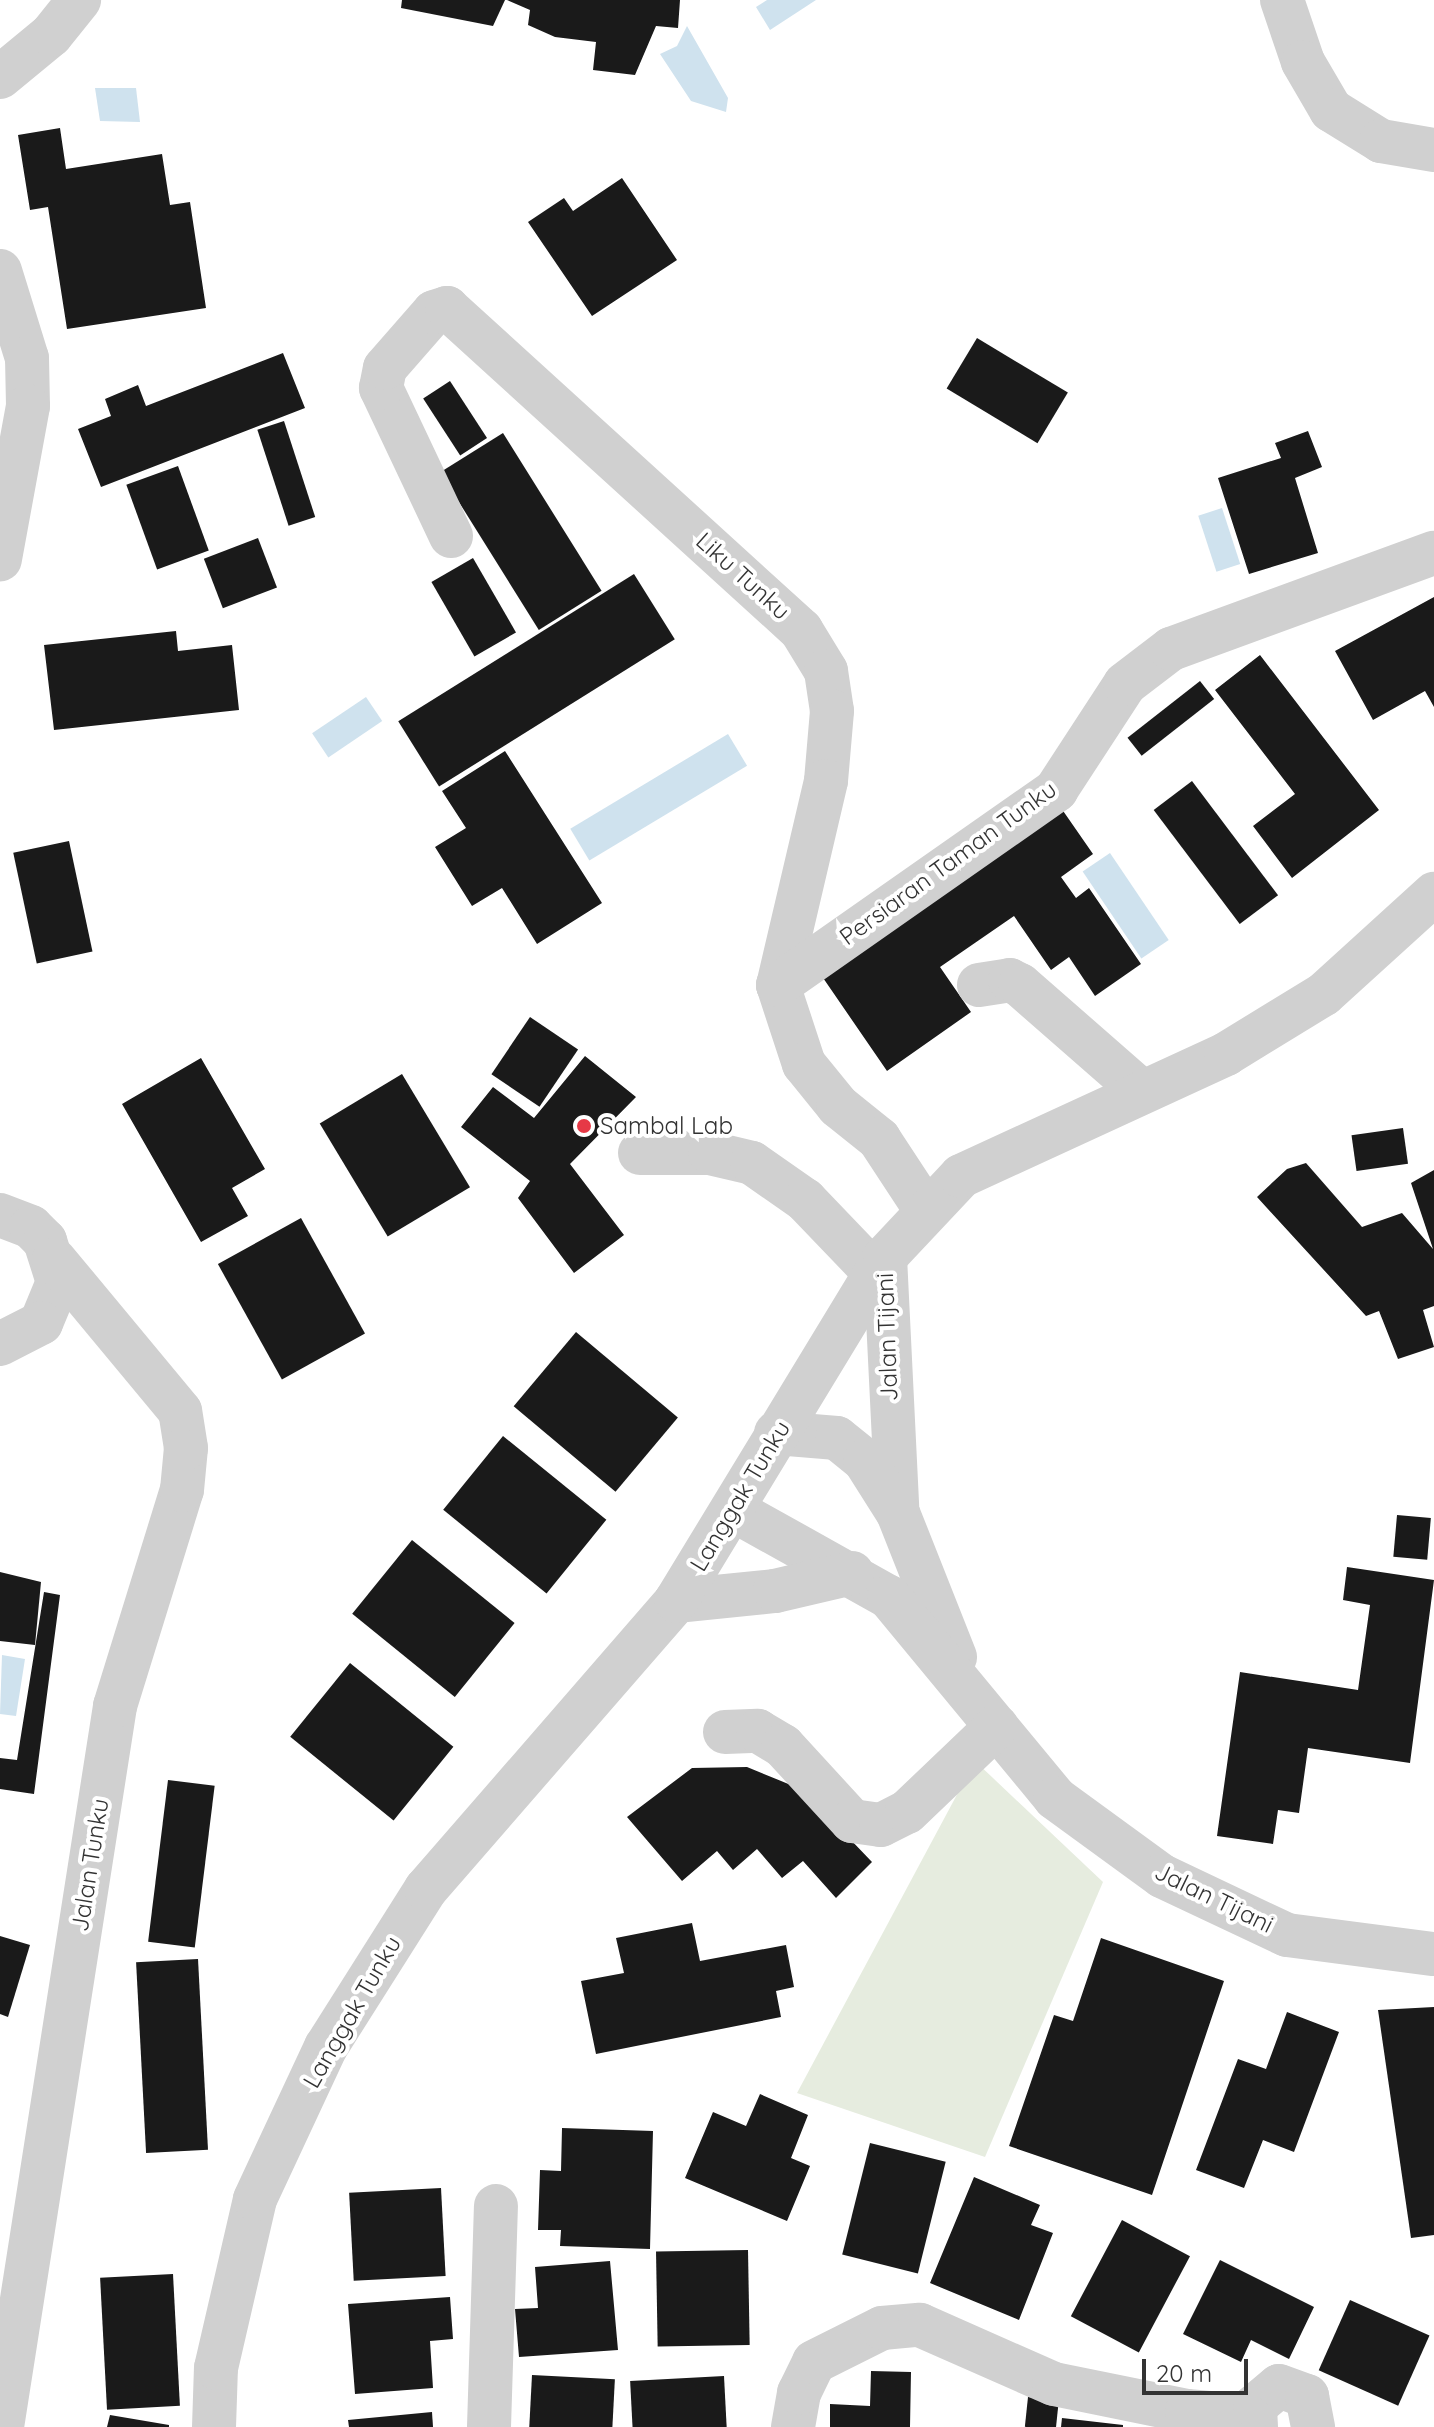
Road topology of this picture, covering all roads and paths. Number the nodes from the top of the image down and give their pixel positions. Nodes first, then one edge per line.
1 (79, 0) edge
2 (1282, 0) edge
3 (0, 77) edge
4 (1434, 150) edge
5 (0, 271) edge
6 (451, 536) dead end
7 (1434, 553) edge
8 (0, 559) edge
9 (1434, 894) edge
10 (778, 985) junction
11 (979, 985) dead end
12 (1141, 1091) junction
13 (640, 1153) dead end
14 (925, 1209) junction
15 (4, 1212) edge
16 (54, 1259) junction
17 (879, 1264) junction
18 (114, 1334) junction
19 (7, 1343) edge
20 (776, 1433) junction
21 (735, 1511) junction
22 (898, 1513) junction
23 (852, 1573) junction
24 (676, 1601) junction
25 (968, 1691) junction
26 (997, 1726) junction
27 (725, 1732) dead end
28 (1434, 1954) edge
29 (496, 2206) dead end
30 (1255, 2422) edge
31 (2, 2427) edge
32 (214, 2427) edge
33 (489, 2427) edge
34 (793, 2427) edge
35 (1313, 2427) edge

1 - 3 street
2 - 4 street
5 - 8 street
6 - 10 street, Liku Tunku
7 - 10 street, Persiaran Taman Tunku
9 - 12 street, Langgak Tunku
10 - 14 street
11 - 12 street
12 - 14 street, Langgak Tunku
13 - 17 street
14 - 17 street, Langgak Tunku
15 - 16 street, Jalan Tunku
16 - 18 street, Jalan Tunku
16 - 19 street
17 - 20 street, Langgak Tunku
17 - 22 street, Jalan Tijani
18 - 19 street
18 - 31 street, Jalan Tunku
20 - 21 street, Langgak Tunku
20 - 22 street, Jalan Tijani
21 - 23 street, Jalan Tijani
21 - 24 street, Langgak Tunku
22 - 25 street, Jalan Tijani
23 - 24 street
23 - 25 street, Jalan Tijani
24 - 32 street, Langgak Tunku
25 - 26 street, Jalan Tijani
26 - 27 street
26 - 28 street, Jalan Tijani
29 - 33 street
30 - 34 street
30 - 35 street

